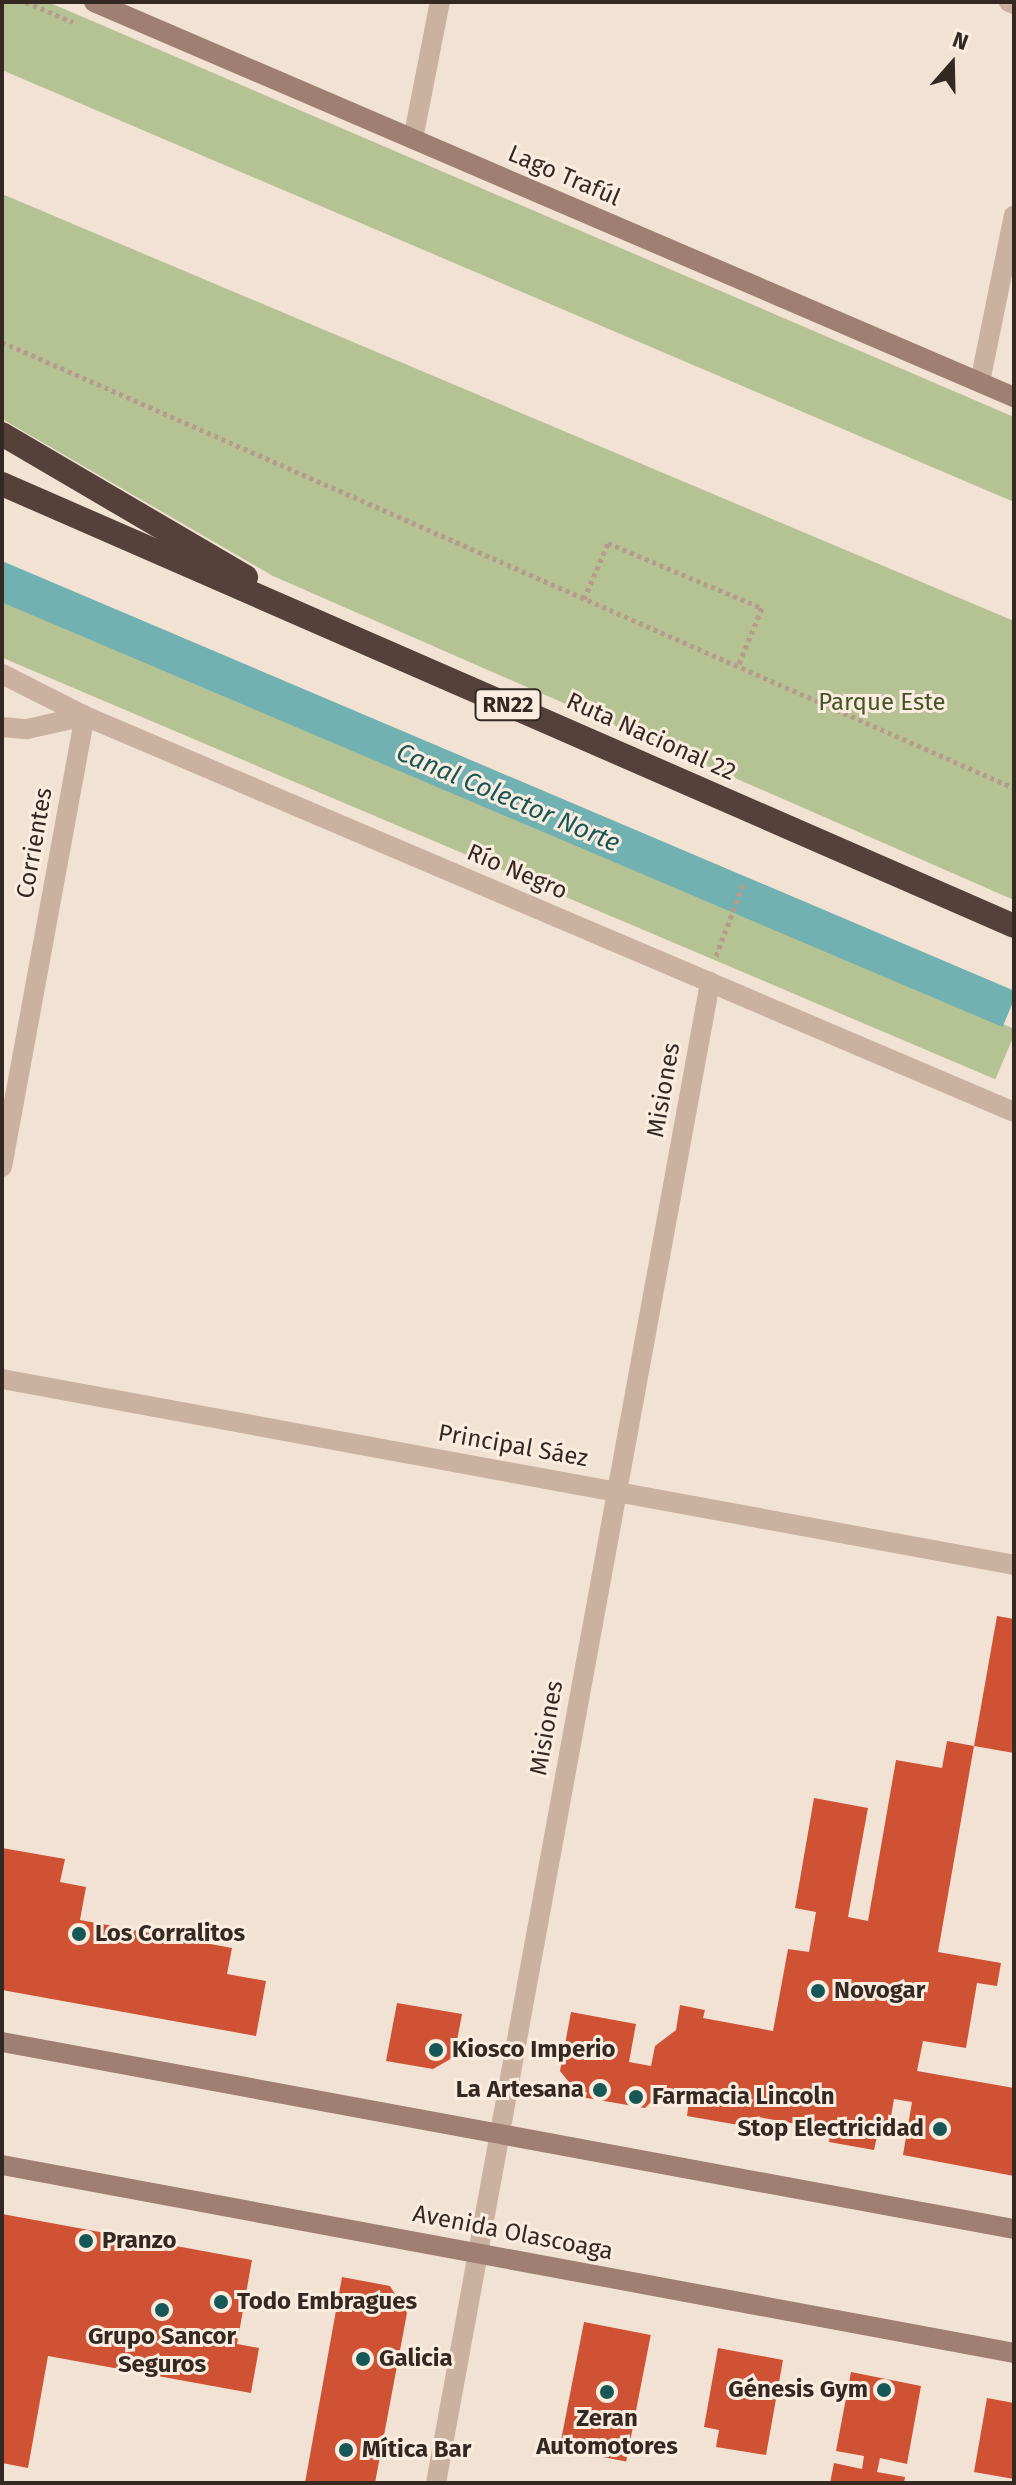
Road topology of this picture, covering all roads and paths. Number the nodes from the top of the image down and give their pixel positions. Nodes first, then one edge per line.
1 (94, 2) edge
2 (440, 2) edge
3 (413, 139) junction
4 (1014, 215) edge
5 (2, 342) edge
6 (980, 382) junction
7 (1014, 397) edge
8 (2, 434) edge
9 (2, 484) edge
10 (584, 599) junction
11 (342, 633) junction
12 (738, 666) junction
13 (2, 674) edge
14 (85, 716) junction
15 (2, 727) edge
16 (1014, 788) edge
17 (744, 882) dead end
18 (1014, 926) edge
19 (710, 982) junction
20 (1014, 1112) edge
21 (2, 1167) edge
22 (2, 1379) edge
23 (617, 1492) junction
24 (1014, 1565) edge
25 (2, 2042) edge
26 (500, 2134) junction
27 (2, 2165) edge
28 (1014, 2229) edge
29 (478, 2253) junction
30 (1014, 2353) edge
31 (436, 2483) edge

1 - 3 main road, Lago Trafúl
2 - 3 street
3 - 6 main road, Lago Trafúl
4 - 6 street
5 - 10 path
6 - 7 main road, Lago Trafúl
8 - 11 highway
9 - 11 highway, Ruta Nacional 22 / RN22
10 - 12 path
10 - 12 path
11 - 18 highway, Ruta Nacional 22 / RN22
12 - 16 path
13 - 14 street, Río Negro
14 - 15 street
14 - 19 street, Río Negro
14 - 21 street, Corrientes
17 - 19 path
19 - 20 street, Río Negro
19 - 23 street, Misiones
22 - 23 street, Principal Sáez
23 - 24 street, Principal Sáez
23 - 26 street, Misiones
25 - 26 main road
26 - 28 main road
26 - 29 street, Misiones
27 - 29 main road, Avenida Olascoaga
29 - 30 main road, Avenida Olascoaga
29 - 31 street, Misiones

